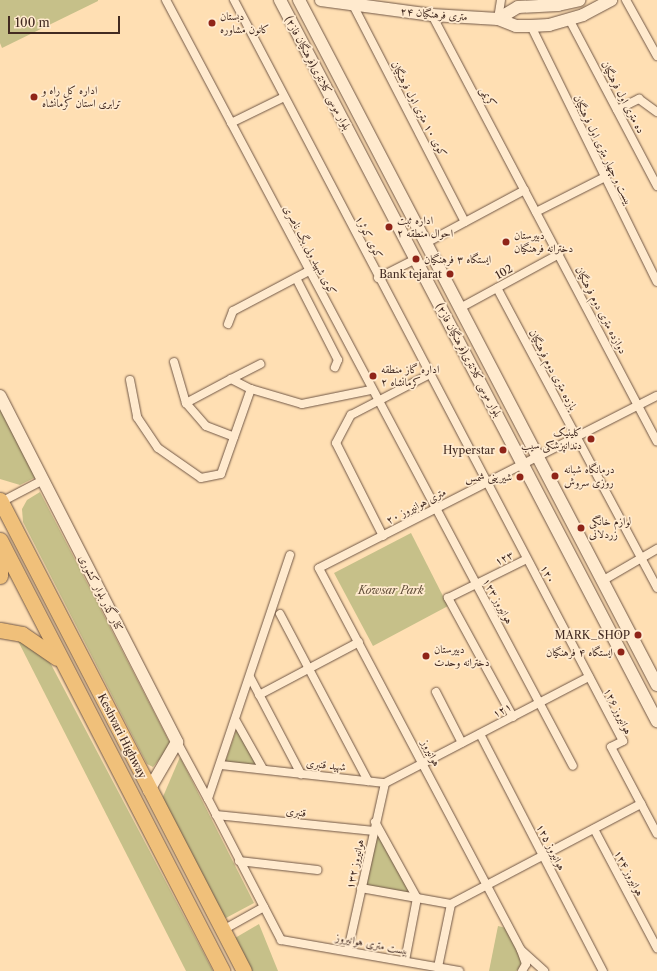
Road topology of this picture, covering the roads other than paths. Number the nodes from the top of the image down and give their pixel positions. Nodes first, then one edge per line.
1 (166, 0) edge
2 (234, 0) edge
3 (280, 0) edge
4 (299, 0) edge
5 (321, 0) edge
6 (501, 0) edge
7 (579, 0) edge
8 (611, 0) edge
9 (626, 0) edge
10 (353, 5) junction
11 (432, 15) junction
12 (498, 19) junction
13 (569, 19) junction
14 (531, 26) junction
15 (657, 56) edge
16 (284, 97) junction
17 (617, 110) junction
18 (657, 112) edge
19 (231, 123) junction
20 (603, 178) junction
21 (657, 186) edge
22 (525, 190) junction
23 (536, 212) junction
24 (466, 222) junction
25 (426, 243) junction
26 (559, 254) junction
27 (416, 259) junction
28 (309, 271) junction
29 (296, 278) junction
30 (378, 278) junction
31 (657, 282) edge
32 (497, 288) junction
33 (460, 308) junction
34 (228, 324) dead end
35 (174, 362) dead end
36 (260, 364) dead end
37 (335, 367) dead end
38 (430, 374) junction
39 (231, 379) junction
40 (130, 380) dead end
41 (251, 389) junction
42 (371, 390) junction
43 (0, 396) edge
44 (657, 396) edge
45 (377, 401) junction
46 (186, 402) junction
47 (639, 406) junction
48 (234, 437) junction
49 (576, 438) junction
50 (657, 440) edge
51 (538, 457) junction
52 (523, 464) junction
53 (43, 480) junction
54 (487, 482) junction
55 (0, 501) edge
56 (435, 509) junction
57 (383, 536) junction
58 (0, 540) edge
59 (657, 549) edge
60 (0, 550) edge
61 (290, 555) dead end
62 (641, 558) junction
63 (527, 559) junction
64 (32, 561) junction
65 (13, 567) junction
66 (319, 568) joint
67 (0, 576) edge
68 (602, 581) junction
69 (476, 584) junction
70 (657, 588) edge
71 (58, 612) junction
72 (280, 614) dead end
73 (41, 621) junction
74 (0, 630) edge
75 (360, 642) junction
76 (309, 668) junction
77 (67, 671) junction
78 (250, 677) junction
79 (589, 677) junction
80 (657, 685) edge
81 (436, 692) dead end
82 (259, 695) junction
83 (540, 702) junction
84 (513, 717) junction
85 (236, 721) junction
86 (657, 721) edge
87 (480, 734) junction
88 (177, 742) junction
89 (462, 743) junction
90 (424, 762) junction
91 (221, 765) junction
92 (573, 766) dead end
93 (263, 769) junction
94 (301, 774) junction
95 (368, 781) junction
96 (385, 783) junction
97 (150, 790) junction
98 (208, 799) junction
99 (641, 804) junction
100 (216, 815) junction
101 (374, 826) junction
102 (594, 829) junction
103 (657, 834) edge
104 (543, 856) junction
105 (239, 861) junction
106 (317, 870) dead end
107 (488, 885) junction
108 (361, 888) junction
109 (417, 898) junction
110 (451, 904) junction
111 (264, 907) junction
112 (223, 930) junction
113 (657, 948) edge
114 (348, 950) junction
115 (521, 950) junction
116 (405, 961) junction
117 (438, 967) junction
118 (417, 968) edge
119 (222, 971) edge
120 (244, 971) edge
121 (458, 971) edge
122 (522, 971) edge
123 (544, 971) edge
124 (603, 971) edge

1 - 19 street, کوی شهید ولی بگ ناصری
2 - 16 street, کوی کوثر۱
3 - 27 main road, بلوار موسی کلانتری(فرهنگیان فاز۲)
4 - 25 main road, بلوار موسی کلانتری(فرهنگیان فاز۲)
5 - 10 main road, ۲۴ متری فرهنگیان
6 - 12 street
7 - 12 main road
8 - 13 main road, ۲۴ متری فرهنگیان
9 - 15 street
10 - 11 main road, ۲۴ متری فرهنگیان
10 - 24 street, کوی ۱۰ متری اول فرهنگیان
11 - 12 main road, ۲۴ متری فرهنگیان
11 - 22 street, کریمی
12 - 14 main road, ۲۴ متری فرهنگیان
13 - 14 main road, ۲۴ متری فرهنگیان
13 - 17 street, ده متری اول فرهنگیان
14 - 20 street, بیست و چهار متری اول فرهنگیان
16 - 19 street
16 - 30 street, کوی کوثر۱
17 - 18 street
17 - 21 street, ده متری اول فرهنگیان
19 - 28 street, کوی شهید ولی بگ ناصری
20 - 23 street
20 - 31 street, بیست و چهار متری اول فرهنگیان
22 - 23 street, دوازده متری دوم فرهنگیان
22 - 24 street
23 - 26 street, دوازده متری دوم فرهنگیان
24 - 25 street
25 - 33 main road, بلوار موسی کلانتری(فرهنگیان فاز۲)
26 - 32 street, 102
26 - 47 street, دوازده متری دوم فرهنگیان
27 - 30 street
27 - 52 main road, بلوار موسی کلانتری(فرهنگیان فاز۲)
28 - 29 street
28 - 42 street, کوی شهید ولی بگ ناصری
29 - 34 street
29 - 37 street
30 - 38 street, کوی کوثر۱
32 - 33 street, 102
32 - 49 street, یازده متری دوم فرهنگیان
33 - 51 main road, بلوار موسی کلانتری(فرهنگیان فاز۲)
35 - 46 street
36 - 39 street
38 - 45 street
38 - 54 street, کوی کوثر۱
39 - 41 street
39 - 46 street
40 - 48 street
41 - 42 street
41 - 48 street
42 - 45 street, کوی شهید ولی بگ ناصری
43 - 53 main road, کنار گذر بلوار کشوری
44 - 47 street, ۲۰ متری هوانیروز
45 - 56 street, کوی شهید ولی بگ ناصری
45 - 57 street
46 - 48 street
47 - 49 street, ۲۰ متری هوانیروز
47 - 50 street, دوازده متری دوم فرهنگیان
49 - 51 street, ۲۰ متری هوانیروز
49 - 62 street, یازده متری دوم فرهنگیان
51 - 52 street, ۲۰ متری هوانیروز
51 - 68 main road, بلوار موسی کلانتری(فرهنگیان فاز۲)
52 - 54 street, ۲۰ متری هوانیروز
52 - 86 main road, بلوار موسی کلانتری(فرهنگیان فاز۲)
53 - 55 street
53 - 88 main road, کنار گذر بلوار کشوری
54 - 56 street, ۲۰ متری هوانیروز
54 - 63 street, ۱۲۰
55 - 64 highway, Keshvari Highway
56 - 57 street, ۲۰ متری هوانیروز
56 - 69 street, ۱۲۳ هوانیروز
57 - 66 street, ۲۰ متری هوانیروز
58 - 65 highway, Keshvari Highway
59 - 62 street
60 - 67 highway
61 - 78 street
62 - 68 street
62 - 70 street, یازده متری دوم فرهنگیان
63 - 69 street, ۱۲۳
63 - 79 street, ۱۲۰
64 - 65 highway
64 - 71 highway, Keshvari Highway
65 - 73 highway, Keshvari Highway
66 - 75 street, هوانیروز
68 - 80 main road, بلوار موسی کلانتری(فرهنگیان فاز۲)
69 - 83 street, ۱۲۳ هوانیروز
69 - 84 street, ۱۲۳
71 - 73 highway
71 - 97 highway, Keshvari Highway
72 - 76 street
73 - 77 highway, Keshvari Highway
74 - 77 highway
75 - 76 street
75 - 90 street, هوانیروز
76 - 82 street
76 - 95 street
77 - 119 highway, Keshvari Highway
78 - 82 street
78 - 85 street
79 - 83 street, ۱۲۱
79 - 99 street, هوانیروز ۱۲۶
81 - 89 street
82 - 94 street
83 - 84 street, ۱۲۱
83 - 92 street, ۱۲۳ هوانیروز
84 - 87 street, ۱۲۱
85 - 91 street
85 - 93 street
87 - 89 street, ۱۲۱
87 - 104 street, هوانیروز ۱۲۵
88 - 97 main road
88 - 98 street
89 - 90 street, ۱۲۱
90 - 96 street
90 - 107 street, هوانیروز
91 - 93 street, شهید قنبری
91 - 98 street
93 - 94 street, شهید قنبری
94 - 95 street, شهید قنبری
95 - 96 street, شهید قنبری
96 - 101 street, هوانیروز ۱۳۲
97 - 112 highway, Keshvari Highway
98 - 100 street
99 - 102 street
99 - 103 street, هوانیروز ۱۲۶
100 - 101 street, قنبری
100 - 105 street
101 - 108 street, هوانیروز ۱۳۲
101 - 109 street
102 - 104 street
102 - 113 street, هوانیروز ۱۲۴
104 - 107 street
104 - 124 street, هوانیروز ۱۲۵
105 - 106 street
105 - 111 street
107 - 110 street
107 - 115 street, هوانیروز
108 - 109 street
108 - 114 street, هوانیروز ۱۳۲
109 - 110 street
109 - 116 street
110 - 117 street
111 - 112 street
111 - 114 street, بیست متری هوانیروز
112 - 120 highway, Keshvari Highway
114 - 116 street, بیست متری هوانیروز
115 - 122 street
115 - 123 street
116 - 118 street, بیست متری هوانیروز
117 - 118 street, بیست متری هوانیروز
117 - 121 street, بیست متری هوانیروز

